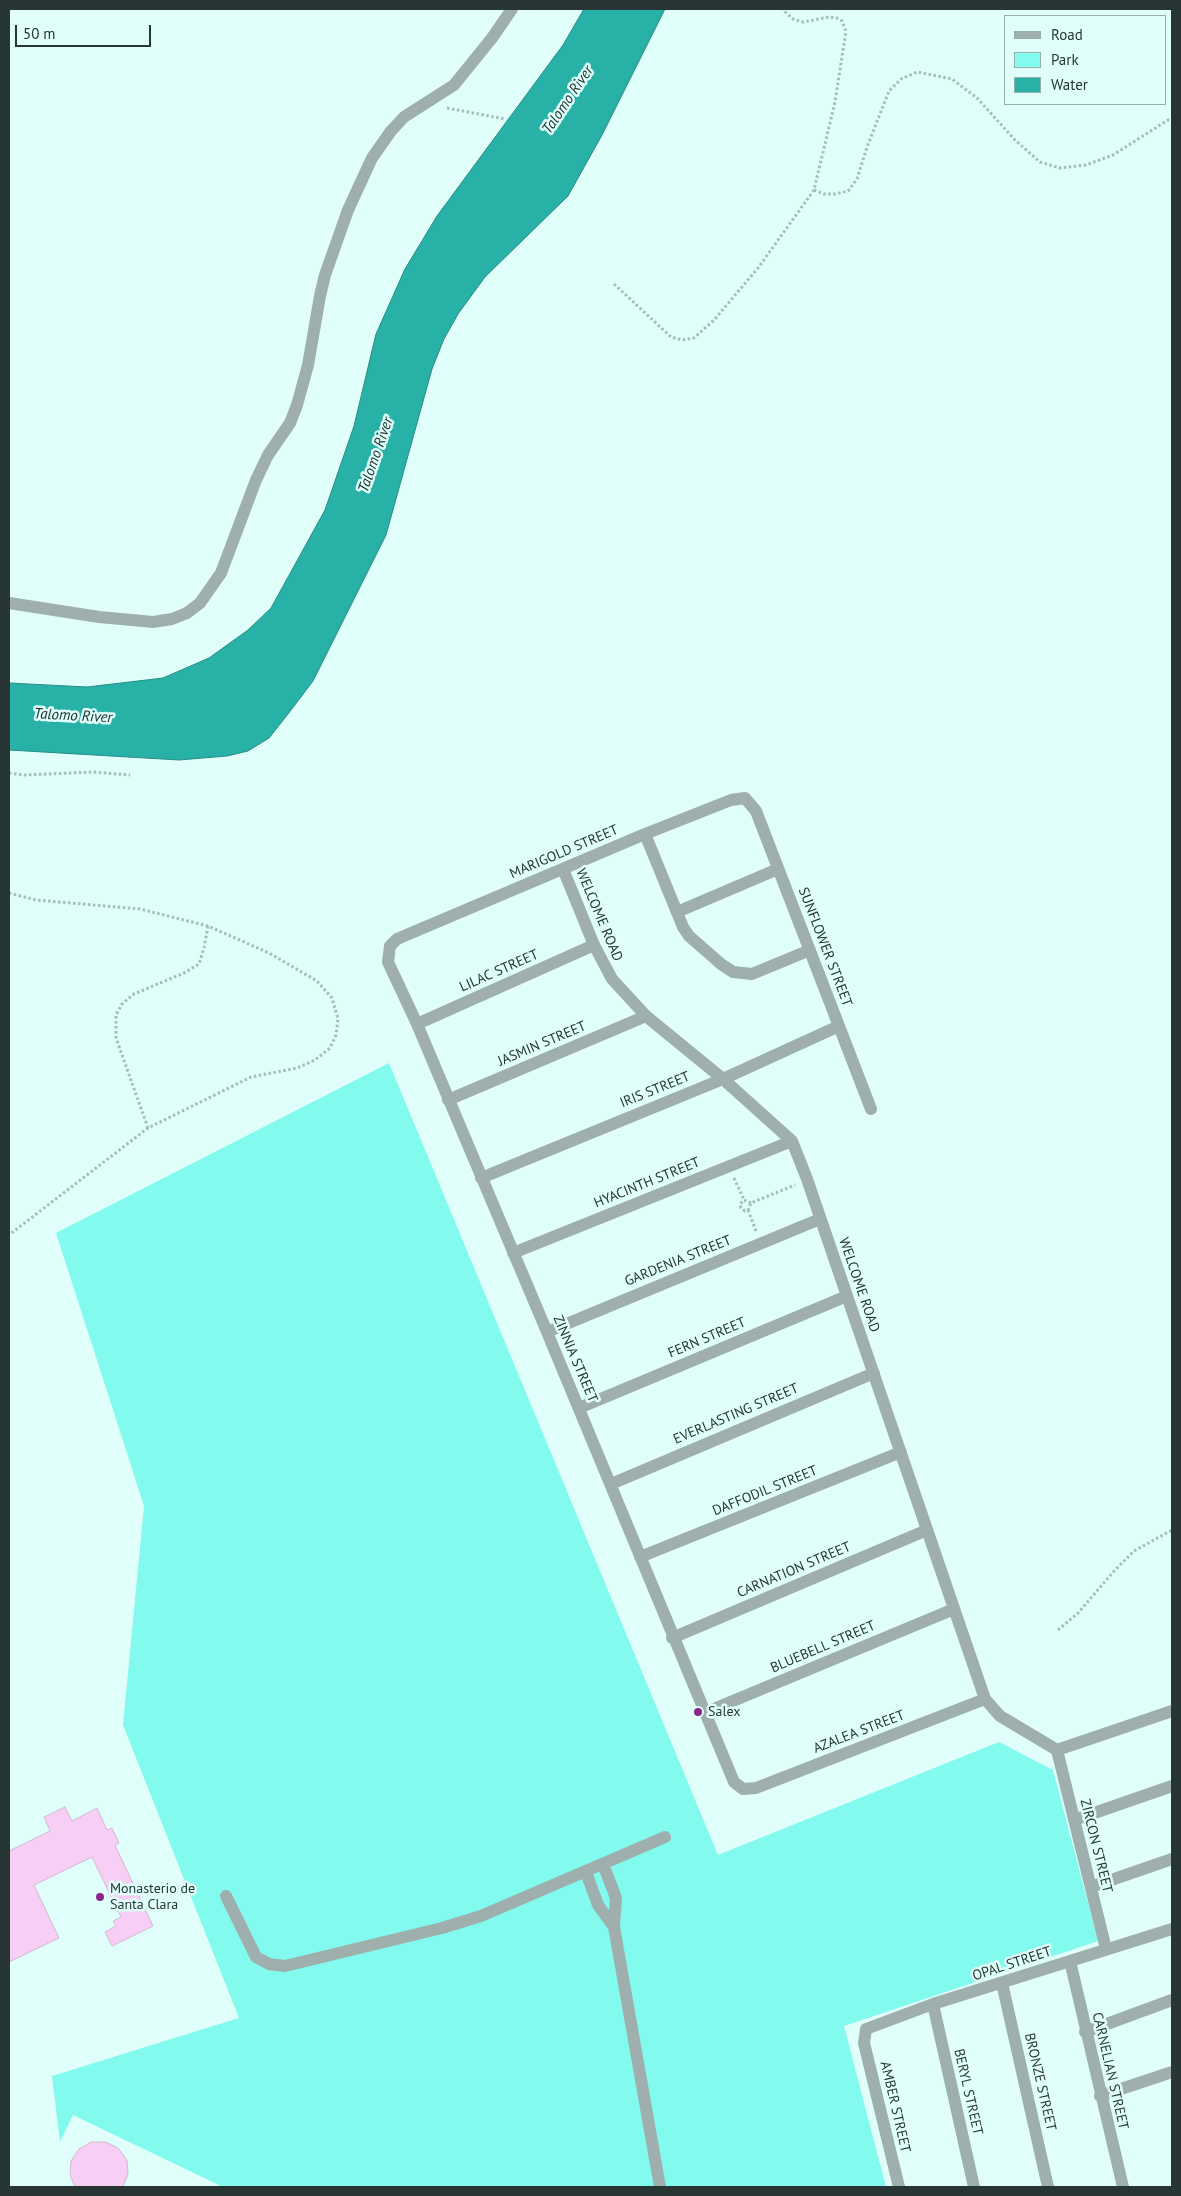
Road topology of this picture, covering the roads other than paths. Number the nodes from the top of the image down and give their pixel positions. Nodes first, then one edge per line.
1 (512, 9) edge
2 (9, 603) edge
3 (745, 798) joint
4 (645, 834) junction
5 (563, 869) junction
6 (778, 869) junction
7 (677, 912) junction
8 (396, 939) joint
9 (594, 945) junction
10 (810, 950) junction
11 (646, 1016) junction
12 (417, 1024) junction
13 (839, 1026) junction
14 (723, 1079) junction
15 (448, 1100) junction
16 (871, 1109) dead end
17 (792, 1142) junction
18 (481, 1178) junction
19 (820, 1219) junction
20 (513, 1253) junction
21 (847, 1296) junction
22 (547, 1332) junction
23 (874, 1373) junction
24 (579, 1408) junction
25 (901, 1452) junction
26 (611, 1484) junction
27 (927, 1530) junction
28 (640, 1556) junction
29 (954, 1609) junction
30 (672, 1638) junction
31 (985, 1699) junction
32 (1172, 1711) edge
33 (704, 1713) junction
34 (1057, 1750) junction
35 (1172, 1786) edge
36 (743, 1789) joint
37 (1074, 1820) junction
38 (665, 1837) dead end
39 (1172, 1859) edge
40 (604, 1864) junction
41 (586, 1872) junction
42 (1091, 1887) junction
43 (226, 1896) dead end
44 (614, 1927) junction
45 (1172, 1929) edge
46 (1106, 1949) junction
47 (1070, 1961) junction
48 (1002, 1982) junction
49 (1172, 2000) edge
50 (933, 2004) junction
51 (1085, 2032) junction
52 (864, 2033) joint
53 (1172, 2072) edge
54 (1100, 2096) junction
55 (660, 2187) edge
56 (898, 2187) edge
57 (974, 2187) edge
58 (1048, 2187) edge
59 (1123, 2187) edge

1 - 2 street
3 - 4 street, MARIGOLD STREET
3 - 6 street, SUNFLOWER STREET
4 - 5 street, MARIGOLD STREET
4 - 7 street
5 - 8 street, MARIGOLD STREET
5 - 9 street, WELCOME ROAD
6 - 7 street
6 - 10 street, SUNFLOWER STREET
7 - 10 street
8 - 12 street, ZINNIA STREET
9 - 11 street, WELCOME ROAD
9 - 12 street, LILAC STREET
10 - 13 street, SUNFLOWER STREET
11 - 14 street, WELCOME ROAD
11 - 15 street, JASMIN STREET
12 - 15 street, ZINNIA STREET
13 - 14 street, IRIS STREET
13 - 16 street, SUNFLOWER STREET
14 - 17 street, WELCOME ROAD
14 - 18 street, IRIS STREET
15 - 18 street, ZINNIA STREET
17 - 19 street, WELCOME ROAD
17 - 20 street, HYACINTH STREET
18 - 20 street, ZINNIA STREET
19 - 21 street, WELCOME ROAD
19 - 22 street, GARDENIA STREET
20 - 22 street, ZINNIA STREET
21 - 23 street, WELCOME ROAD
21 - 24 street, FERN STREET
22 - 24 street, ZINNIA STREET
23 - 25 street, WELCOME ROAD
23 - 26 street, EVERLASTING STREET
24 - 26 street, ZINNIA STREET
25 - 27 street, WELCOME ROAD
25 - 28 street, DAFFODIL STREET
26 - 28 street, ZINNIA STREET
27 - 29 street, WELCOME ROAD
27 - 30 street, CARNATION STREET
28 - 30 street, ZINNIA STREET
29 - 31 street, WELCOME ROAD
29 - 33 street, BLUEBELL STREET
30 - 33 street, ZINNIA STREET
31 - 34 street, WELCOME ROAD
31 - 36 street, AZALEA STREET
32 - 34 street
33 - 36 street, ZINNIA STREET
34 - 37 street, ZIRCON STREET
35 - 37 street
37 - 42 street, ZIRCON STREET
38 - 40 street
39 - 42 street
40 - 41 street
40 - 44 street
41 - 43 street
41 - 44 street
42 - 46 street, ZIRCON STREET
44 - 55 street
45 - 46 street, OPAL STREET
46 - 47 street, OPAL STREET
47 - 48 street, OPAL STREET
47 - 51 street, CARNELIAN STREET
48 - 50 street, OPAL STREET
48 - 58 street, BRONZE STREET
49 - 51 street
50 - 52 street, OPAL STREET
50 - 57 street, BERYL STREET
51 - 54 street, CARNELIAN STREET
52 - 56 street, AMBER STREET
53 - 54 street
54 - 59 street, CARNELIAN STREET

